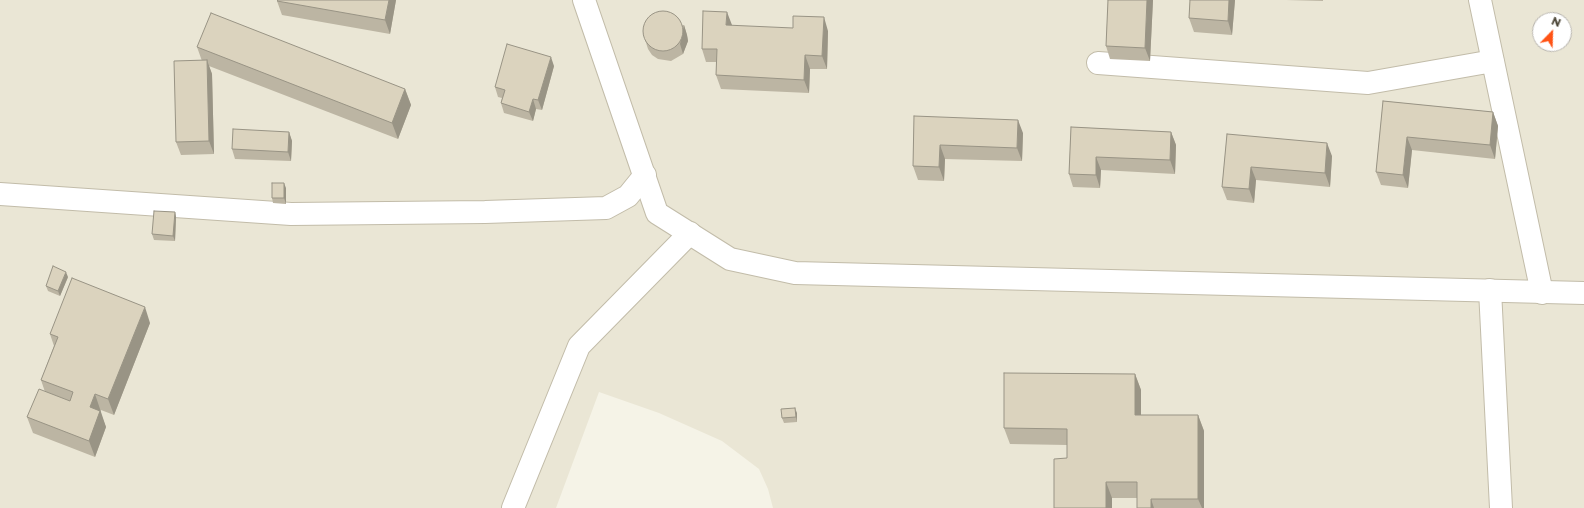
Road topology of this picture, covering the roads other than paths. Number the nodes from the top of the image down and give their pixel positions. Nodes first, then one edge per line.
1 (584, 0) edge
2 (1480, 0) edge
3 (1493, 61) junction
4 (1098, 63) dead end
5 (645, 176) junction
6 (0, 194) edge
7 (690, 233) junction
8 (1490, 290) junction
9 (1542, 292) junction
10 (1584, 293) edge
11 (513, 508) edge
12 (1501, 508) edge

1 - 5 street
2 - 3 street
3 - 4 street
3 - 9 street
5 - 6 street
5 - 7 street
7 - 8 street
7 - 11 street
8 - 9 street
8 - 12 street
9 - 10 street

